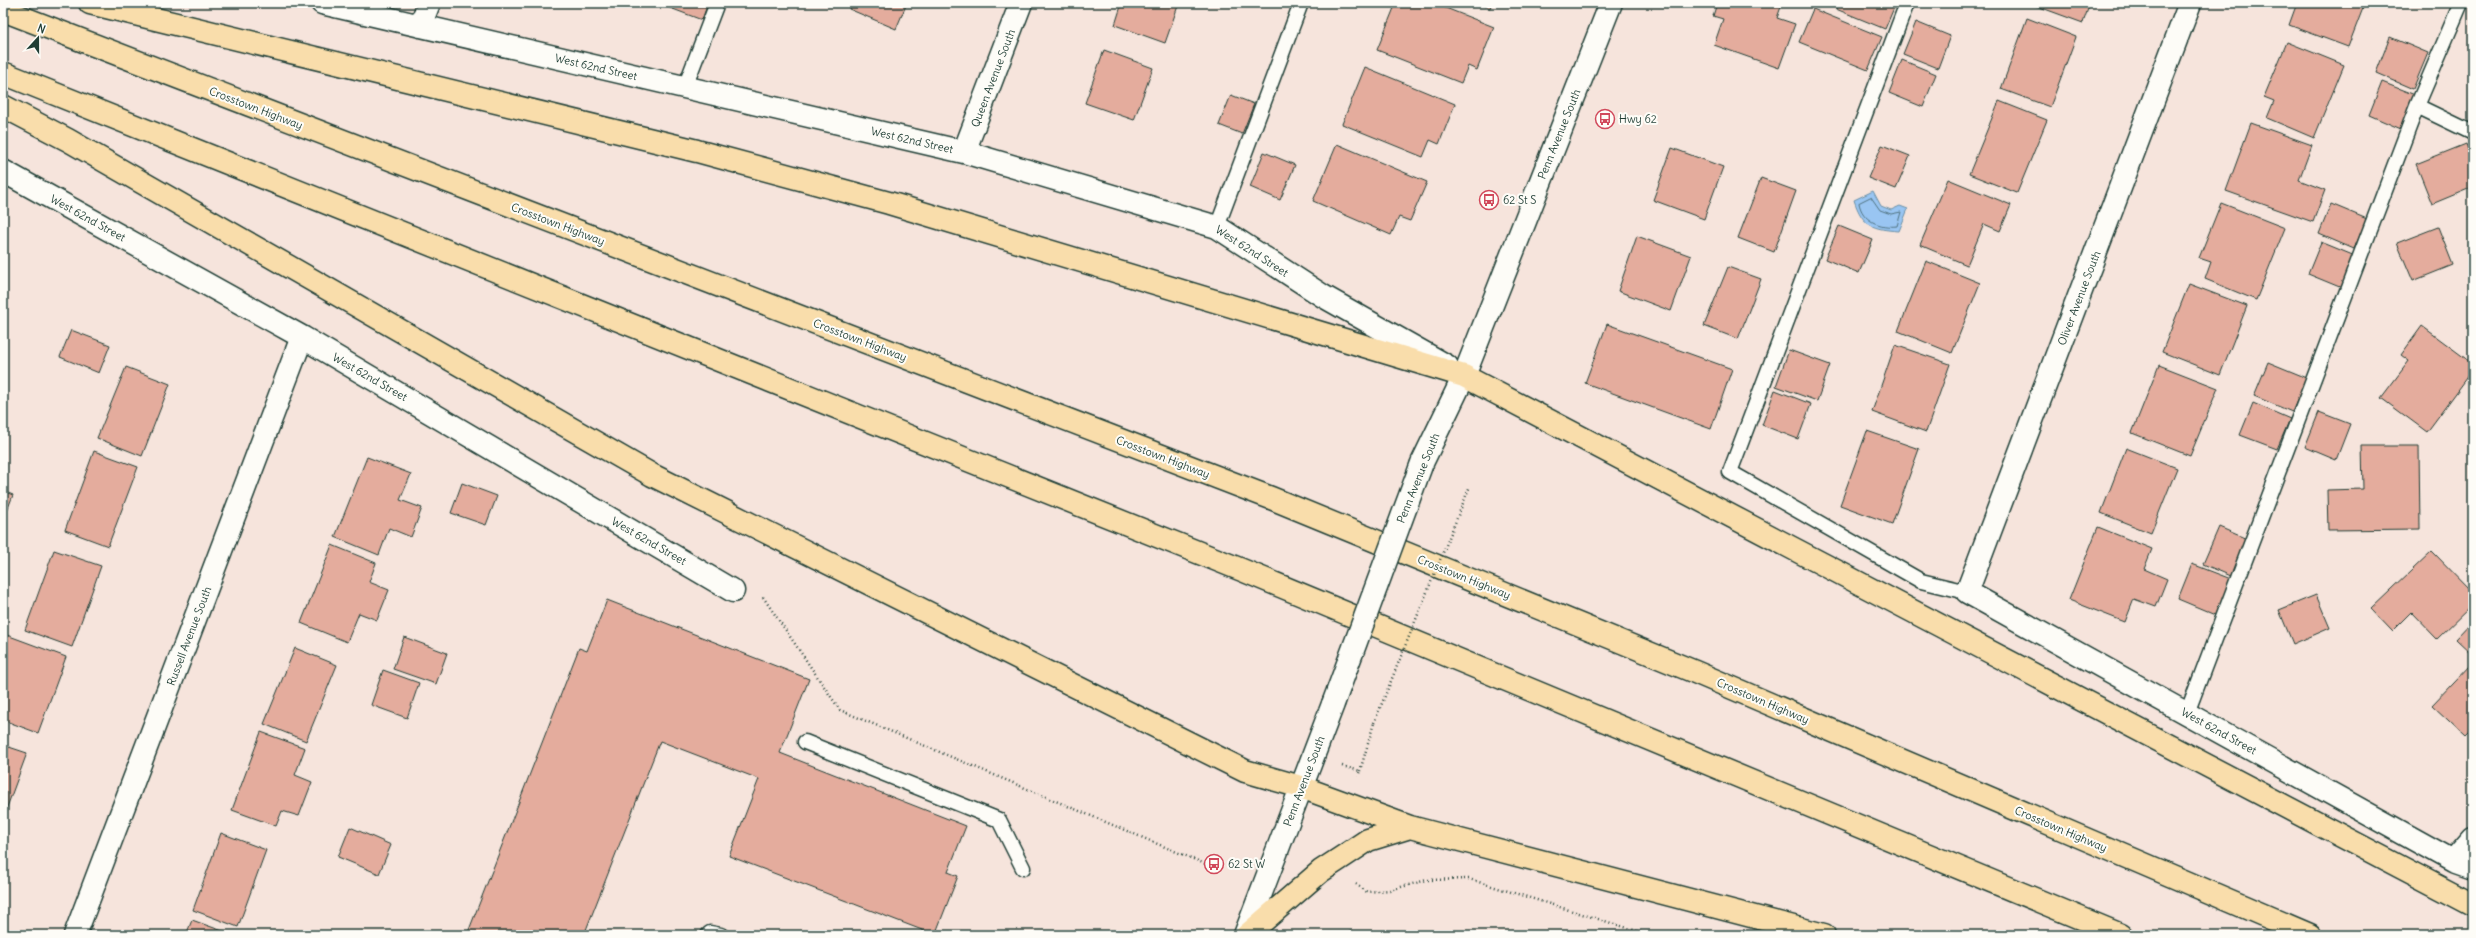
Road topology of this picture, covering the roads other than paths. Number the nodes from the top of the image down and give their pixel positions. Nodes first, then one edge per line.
1 (90, 3) edge
2 (322, 3) edge
3 (429, 3) edge
4 (717, 3) edge
5 (1021, 3) edge
6 (1300, 3) edge
7 (1611, 3) edge
8 (1907, 3) edge
9 (2190, 3) edge
10 (2461, 3) edge
11 (3, 10) edge
12 (420, 26) junction
13 (3, 73) edge
14 (685, 88) junction
15 (3, 106) edge
16 (2417, 106) junction
17 (2473, 133) edge
18 (964, 152) junction
19 (3, 171) edge
20 (1217, 226) junction
21 (302, 338) junction
22 (1464, 376) junction
23 (733, 591) dead end
24 (1967, 592) junction
25 (2187, 714) junction
26 (805, 742) dead end
27 (1301, 787) junction
28 (1410, 827) junction
29 (2473, 838) edge
30 (2463, 864) edge
31 (1023, 868) dead end
32 (2473, 905) edge
33 (75, 935) edge
34 (708, 935) edge
35 (721, 935) edge
36 (1246, 935) edge
37 (1824, 935) edge
38 (2121, 935) edge
39 (2310, 935) edge

1 - 22 highway
2 - 12 street, West 62nd Street
3 - 12 street
4 - 14 lane
5 - 18 street, Queen Avenue South
6 - 20 lane
7 - 22 street, Penn Avenue South
8 - 24 lane
9 - 24 street, Oliver Avenue South
10 - 16 lane
11 - 39 highway, Crosstown Highway
12 - 14 street, West 62nd Street
13 - 38 highway
14 - 18 street, West 62nd Street
15 - 27 highway
16 - 17 lane
16 - 25 lane
18 - 20 street, West 62nd Street
19 - 21 street, West 62nd Street
20 - 22 street, West 62nd Street
21 - 23 street, West 62nd Street
21 - 33 street, Russell Avenue South
22 - 27 street, Penn Avenue South, bridge
22 - 32 highway
24 - 25 street, West 62nd Street
25 - 30 street, West 62nd Street
26 - 31 lane
27 - 28 highway
27 - 36 street, Penn Avenue South
28 - 36 highway
28 - 37 highway
29 - 30 street
34 - 35 lane

